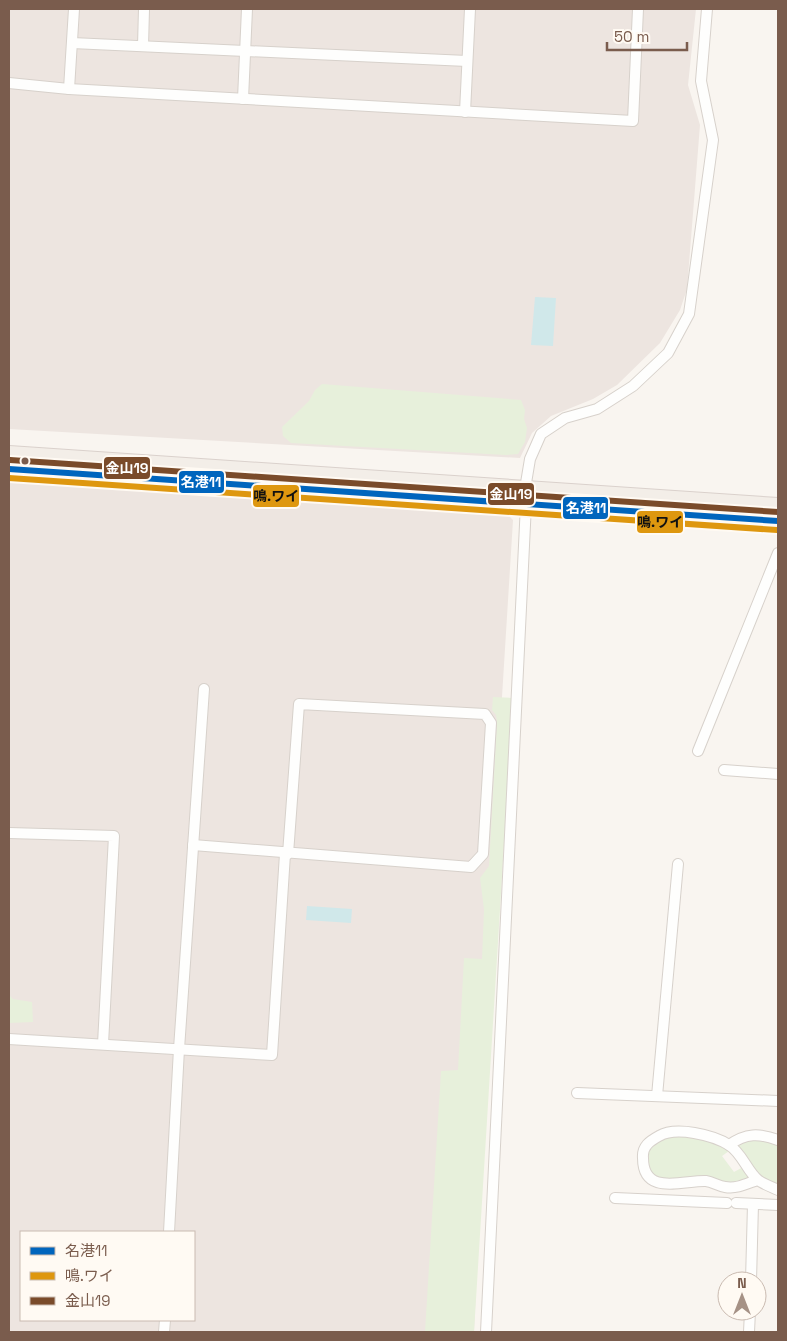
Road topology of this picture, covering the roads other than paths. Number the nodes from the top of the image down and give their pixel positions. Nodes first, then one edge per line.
1 (74, 9) edge
2 (144, 9) edge
3 (247, 9) edge
4 (470, 9) edge
5 (638, 9) edge
6 (707, 9) edge
7 (72, 42) junction
8 (143, 46) junction
9 (245, 50) junction
10 (467, 61) junction
11 (9, 83) edge
12 (69, 89) junction
13 (243, 99) junction
14 (465, 112) junction
15 (9, 454) edge
16 (9, 469) edge
17 (525, 489) junction
18 (526, 504) junction
19 (778, 505) edge
20 (778, 521) edge
21 (778, 553) edge
22 (204, 689) dead end
23 (698, 751) dead end
24 (724, 770) dead end
25 (778, 774) edge
26 (9, 833) edge
27 (193, 845) junction
28 (286, 854) junction
29 (678, 864) dead end
30 (9, 1039) edge
31 (103, 1044) junction
32 (179, 1049) junction
33 (577, 1093) dead end
34 (657, 1096) junction
35 (778, 1101) edge
36 (778, 1140) edge
37 (729, 1145) junction
38 (757, 1180) junction
39 (778, 1190) edge
40 (615, 1198) dead end
41 (753, 1204) junction
42 (778, 1205) edge
43 (169, 1231) edge
44 (751, 1271) edge
45 (486, 1332) edge

1 - 7 street
2 - 8 street
3 - 9 street
4 - 10 street
5 - 14 street
6 - 17 street
7 - 8 street
7 - 12 street
8 - 9 street
9 - 10 street
9 - 13 street
10 - 14 street
11 - 12 street
12 - 13 street
13 - 14 street
15 - 17 main road
16 - 18 main road
17 - 18 street
17 - 19 main road
18 - 20 main road
18 - 45 street
21 - 23 street
22 - 27 street
24 - 25 street
26 - 31 street
27 - 28 street
27 - 32 street
28 - 28 street
28 - 32 street
29 - 34 street
30 - 31 street
31 - 32 street
32 - 43 street
33 - 34 street
34 - 35 street
36 - 37 street
37 - 38 street
37 - 38 street
38 - 39 street
40 - 41 street
41 - 42 street
41 - 44 street

